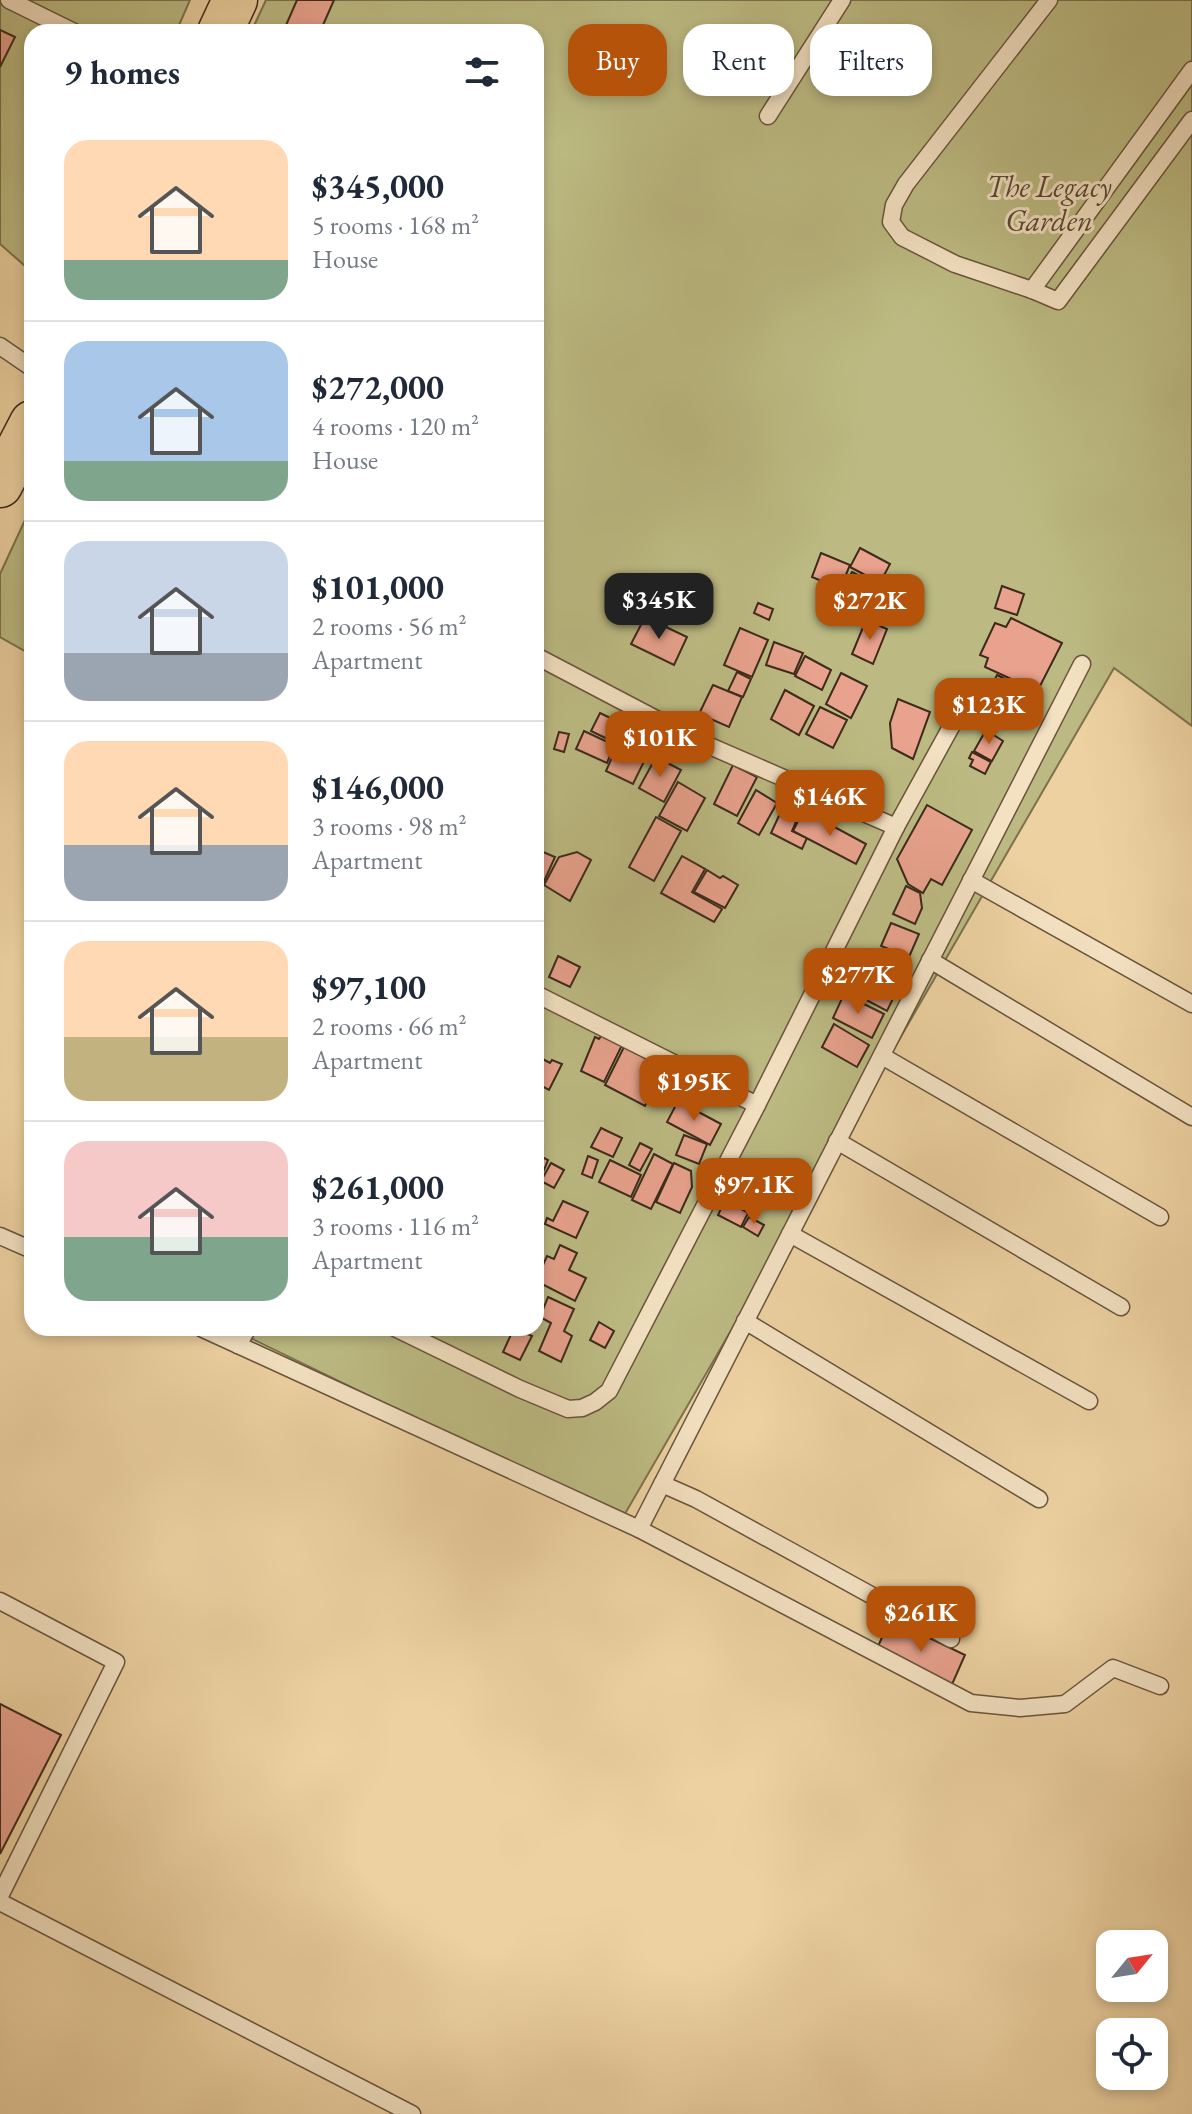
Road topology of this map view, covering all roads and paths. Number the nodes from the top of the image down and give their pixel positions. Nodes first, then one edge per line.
1 (235, 0) edge
2 (842, 0) edge
3 (1049, 0) edge
4 (18, 2) edge
5 (59, 24) edge
6 (224, 24) edge
7 (1192, 70) edge
8 (768, 116) dead end
9 (1192, 120) edge
10 (1032, 290) junction
11 (0, 346) edge
12 (24, 362) edge
13 (24, 438) edge
14 (0, 485) edge
15 (544, 660) edge
16 (1082, 664) dead end
17 (957, 716) dead end
18 (896, 827) junction
19 (971, 880) junction
20 (930, 960) junction
21 (544, 998) edge
22 (1192, 1004) edge
23 (882, 1056) junction
24 (757, 1105) junction
25 (1192, 1117) edge
26 (837, 1141) junction
27 (1160, 1217) dead end
28 (790, 1234) junction
29 (0, 1236) edge
30 (24, 1246) edge
31 (1121, 1307) dead end
32 (745, 1321) junction
33 (218, 1336) edge
34 (243, 1336) edge
35 (411, 1336) edge
36 (238, 1345) junction
37 (1089, 1401) dead end
38 (662, 1484) junction
39 (1039, 1499) dead end
40 (639, 1529) junction
41 (0, 1601) edge
42 (951, 1639) dead end
43 (1160, 1686) dead end
44 (0, 1899) edge
45 (412, 2114) edge

1 - 6 main road
2 - 8 lane
3 - 10 lane
4 - 5 lane
7 - 10 lane
9 - 10 lane
11 - 12 lane
13 - 14 main road
15 - 18 lane
16 - 19 lane
17 - 18 lane
18 - 24 lane
19 - 20 lane
19 - 22 lane
20 - 23 lane
20 - 25 lane
21 - 24 lane
23 - 26 lane
23 - 27 lane
24 - 35 lane
26 - 28 lane
26 - 31 lane
28 - 32 lane
28 - 37 lane
29 - 30 lane
32 - 38 lane
32 - 39 lane
33 - 36 lane
34 - 36 lane
36 - 40 lane
38 - 40 lane
38 - 42 lane
40 - 43 lane
41 - 44 lane
44 - 45 lane

